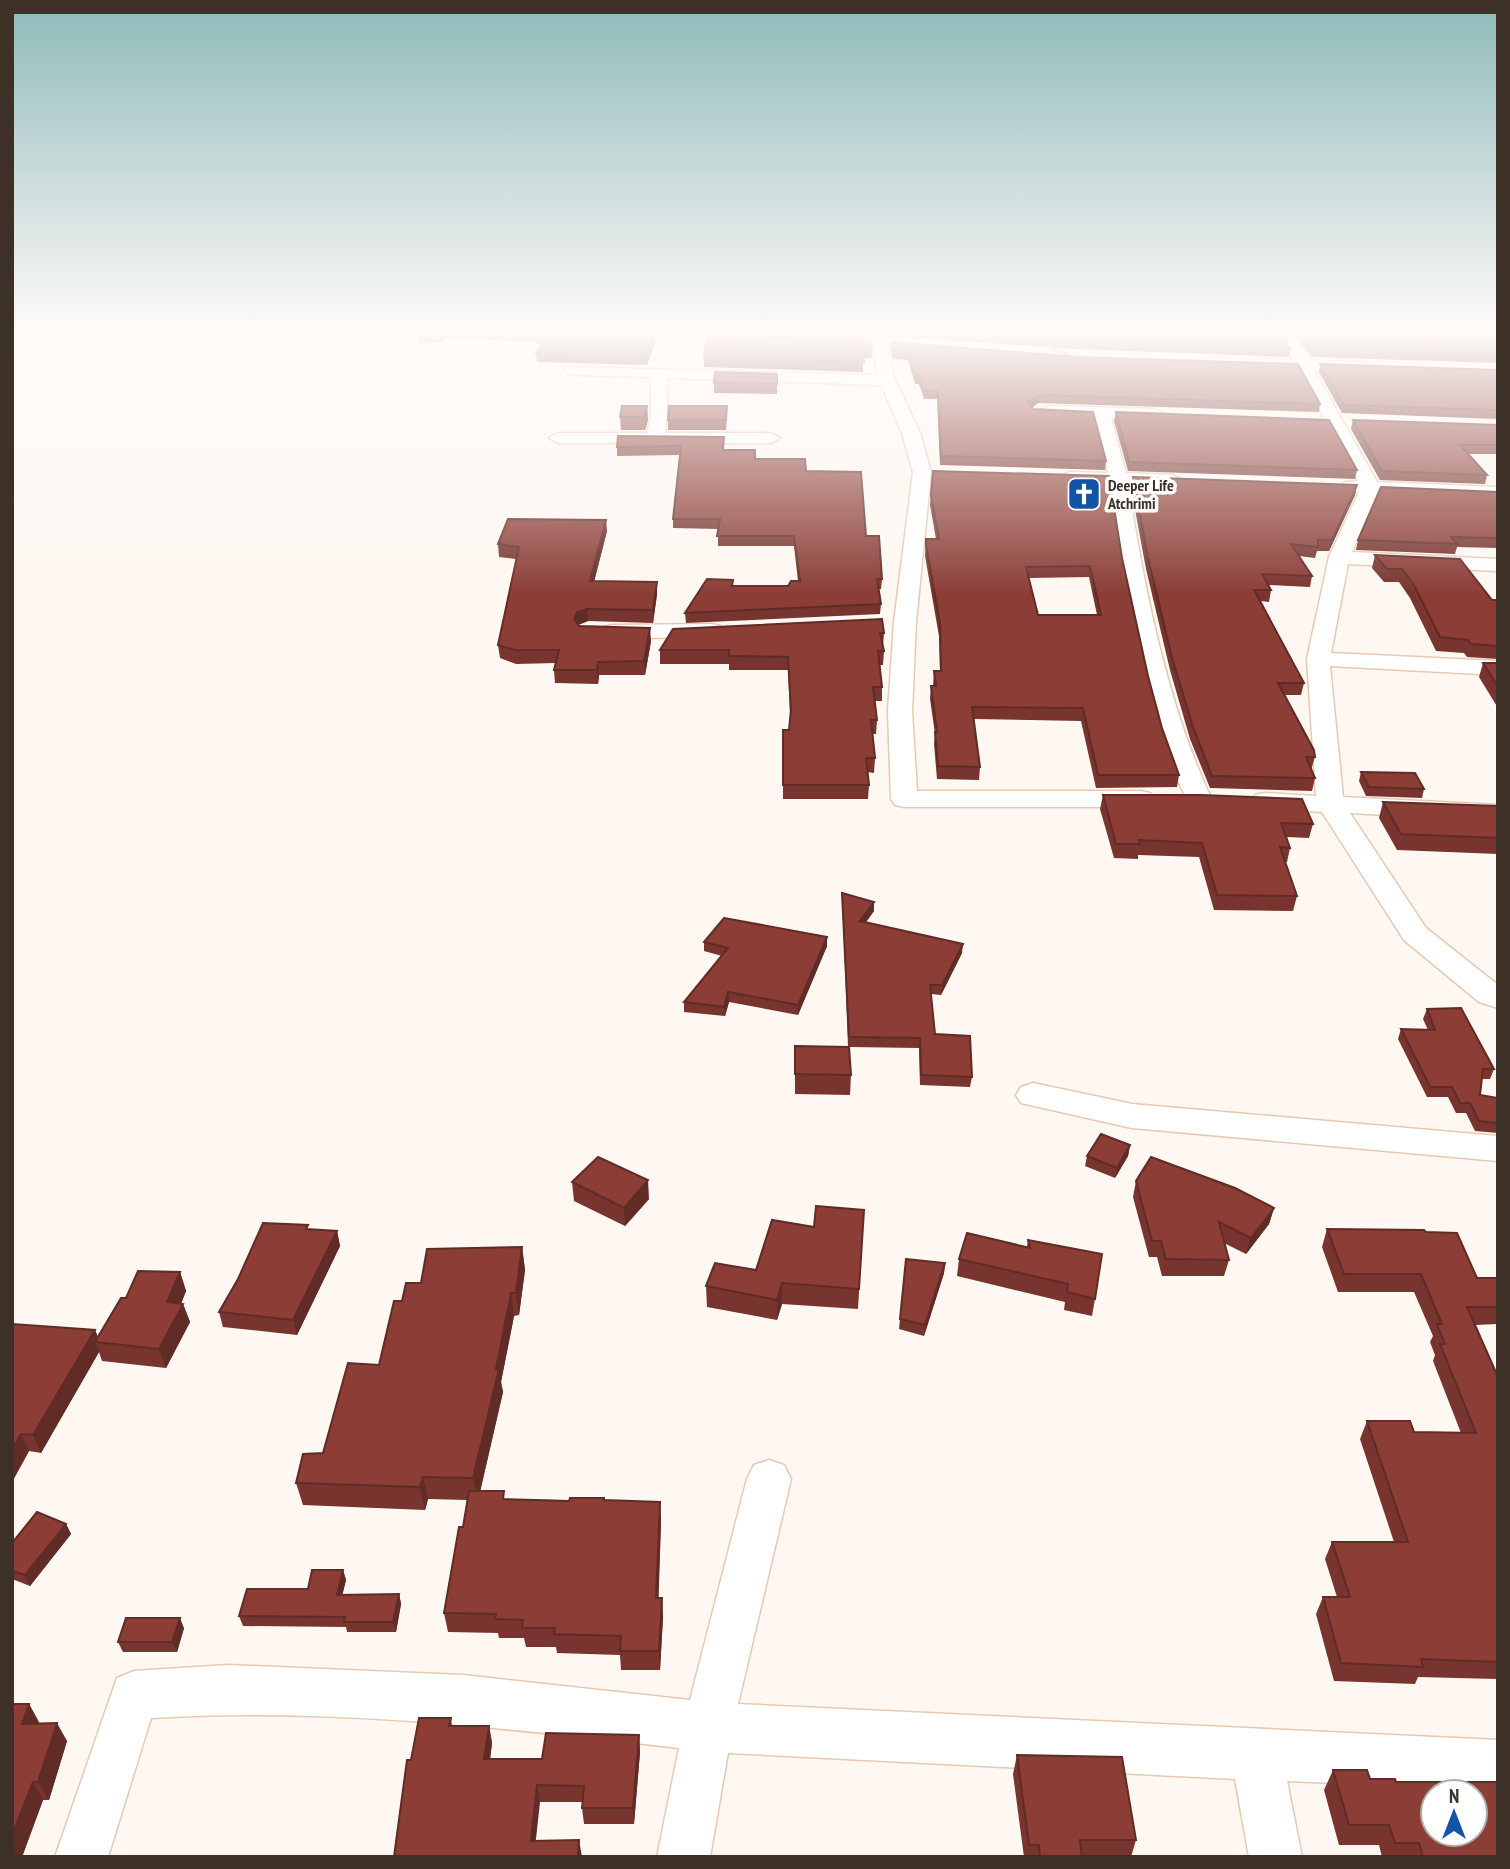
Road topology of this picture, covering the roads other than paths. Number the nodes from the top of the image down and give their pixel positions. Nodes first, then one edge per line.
1 (658, 420) edge
2 (905, 420) edge
3 (1103, 420) edge
4 (1335, 420) edge
5 (558, 438) dead end
6 (655, 438) junction
7 (771, 439) dead end
8 (1050, 476) edge
9 (1118, 478) junction
10 (1198, 481) edge
11 (1331, 485) edge
12 (1371, 487) junction
13 (1498, 493) edge
14 (1339, 557) junction
15 (1498, 565) edge
16 (905, 622) junction
17 (879, 623) edge
18 (734, 629) edge
19 (588, 631) edge
20 (1318, 659) junction
21 (1498, 668) edge
22 (1198, 798) junction
23 (1330, 803) junction
24 (1498, 813) edge
25 (1495, 1002) edge
26 (1033, 1095) dead end
27 (1498, 1149) edge
28 (769, 1479) dead end
29 (708, 1727) junction
30 (1256, 1755) junction
31 (1498, 1765) edge
32 (81, 1857) edge
33 (683, 1857) edge
34 (1276, 1857) edge

1 - 6 street
2 - 16 street
3 - 9 street
4 - 12 street
5 - 6 street
6 - 7 street
8 - 9 street
9 - 10 street
9 - 22 street
11 - 12 street
12 - 13 street
12 - 14 street
14 - 15 street
14 - 20 street
16 - 17 street
16 - 22 street
18 - 19 street
20 - 21 street
20 - 23 street
22 - 23 street
23 - 24 street
23 - 25 street
26 - 27 street
28 - 29 street
29 - 30 street
29 - 32 street
29 - 33 street
30 - 31 street
30 - 34 street

